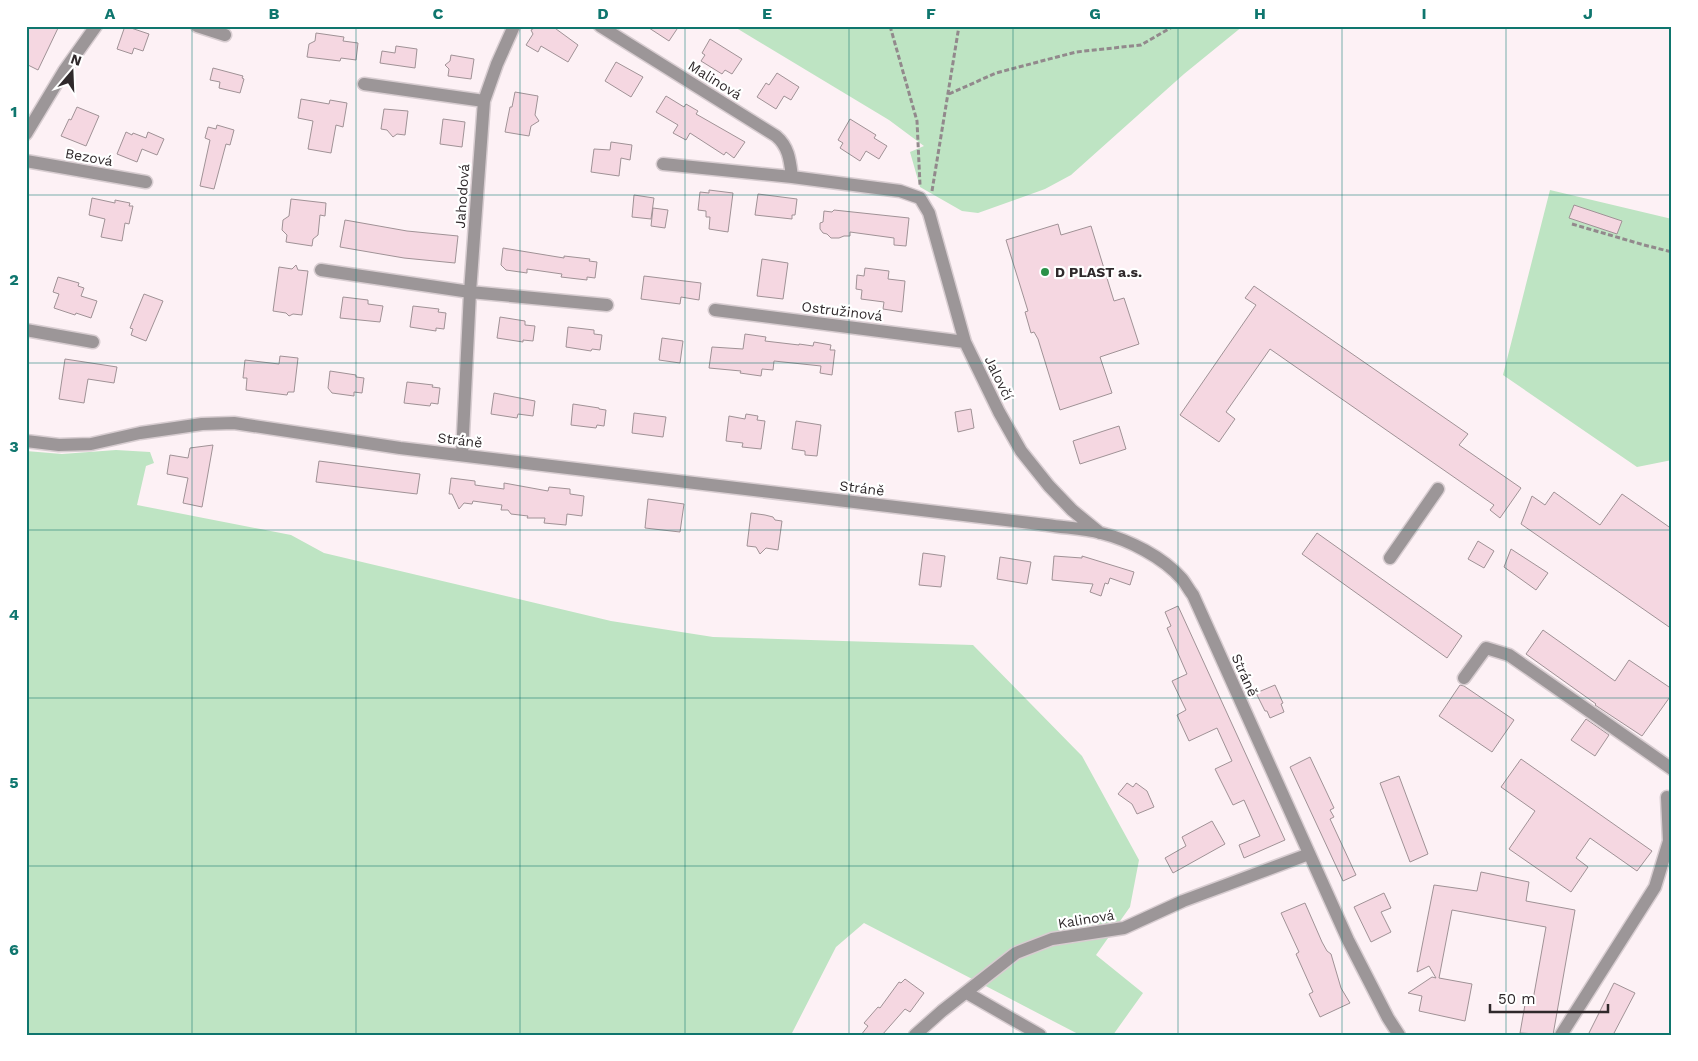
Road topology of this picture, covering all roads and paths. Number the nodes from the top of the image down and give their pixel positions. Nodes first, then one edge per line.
1 (96, 26) edge
2 (197, 26) edge
3 (514, 26) edge
4 (600, 26) edge
5 (890, 26) edge
6 (959, 26) edge
7 (1174, 26) edge
8 (226, 36) dead end
9 (364, 84) dead end
10 (949, 94) junction
11 (484, 101) junction
12 (26, 134) edge
13 (26, 161) edge
14 (663, 164) dead end
15 (792, 177) junction
16 (146, 182) dead end
17 (923, 202) junction
18 (1572, 224) dead end
19 (1672, 252) edge
20 (321, 270) dead end
21 (470, 292) junction
22 (607, 305) dead end
23 (716, 310) dead end
24 (26, 330) edge
25 (93, 342) dead end
26 (965, 342) junction
27 (26, 442) edge
28 (462, 455) junction
29 (1438, 489) dead end
30 (1100, 533) junction
31 (1390, 558) dead end
32 (1464, 678) dead end
33 (1672, 769) edge
34 (1668, 797) dead end
35 (1309, 854) junction
36 (966, 993) junction
37 (915, 1035) edge
38 (1040, 1035) edge
39 (1399, 1035) edge
40 (1561, 1035) edge

1 - 12 street
2 - 8 street
3 - 11 street, Jahodová
4 - 15 street, Malinová
5 - 17 path
6 - 10 path
7 - 10 path
9 - 11 street
10 - 17 path
11 - 21 street, Jahodová
13 - 16 street, Bezová
14 - 15 street
15 - 17 street
17 - 26 street, Jalovčí
18 - 19 path
20 - 21 street
21 - 22 street
21 - 28 street, Jahodová
23 - 26 street, Ostružinová
24 - 25 street
26 - 30 street, Jalovčí
27 - 28 street, Stráně
28 - 30 street, Stráně
29 - 31 street
30 - 35 street, Stráně
32 - 33 street
34 - 40 street
35 - 36 street, Kalinová
35 - 39 street, Stráně
36 - 37 street, Kalinová
36 - 38 street

